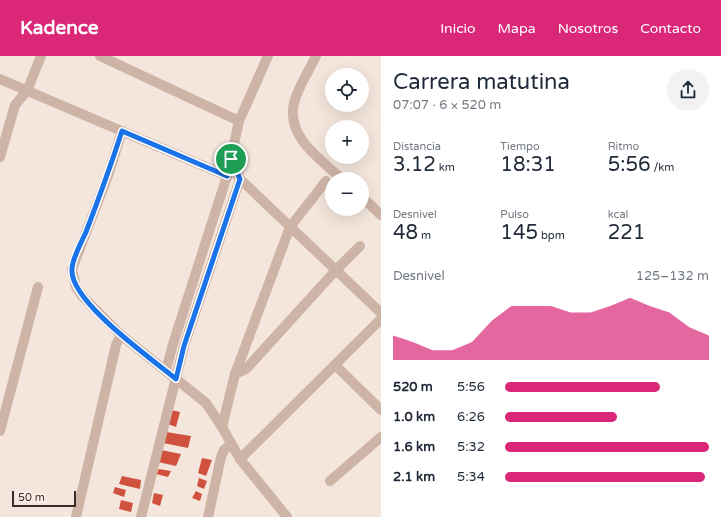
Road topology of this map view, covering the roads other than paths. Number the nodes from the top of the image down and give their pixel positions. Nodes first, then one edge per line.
1 (41, 56) edge
2 (100, 56) edge
3 (268, 56) edge
4 (316, 56) edge
5 (114, 59) edge
6 (0, 79) edge
7 (26, 91) junction
8 (239, 121) junction
9 (122, 131) junction
10 (0, 157) edge
11 (231, 159) junction
12 (335, 172) edge
13 (227, 176) junction
14 (240, 179) junction
15 (325, 182) edge
16 (369, 204) edge
17 (381, 215) edge
18 (290, 227) junction
19 (360, 246) dead end
20 (336, 270) junction
21 (38, 287) dead end
22 (381, 314) edge
23 (381, 319) edge
24 (121, 335) junction
25 (335, 365) junction
26 (166, 370) junction
27 (235, 374) junction
28 (176, 379) junction
29 (381, 410) edge
30 (222, 428) junction
31 (0, 431) edge
32 (381, 437) edge
33 (230, 444) junction
34 (240, 459) junction
35 (330, 481) dead end
36 (76, 517) edge
37 (141, 517) edge
38 (208, 517) edge
39 (287, 517) edge

1 - 7 street
2 - 5 street
3 - 8 street
4 - 12 street
5 - 8 street
6 - 7 street
7 - 9 street
7 - 10 street
8 - 11 street
9 - 13 street
9 - 24 street
11 - 13 street
11 - 14 street
13 - 26 street
14 - 18 street
14 - 28 street
15 - 18 street
16 - 17 street
18 - 20 street
18 - 27 street
19 - 20 street
20 - 22 street
20 - 27 street
21 - 31 street
23 - 25 street
24 - 26 street
24 - 36 street
25 - 29 street
25 - 34 street
26 - 28 street
27 - 30 street
28 - 30 street
28 - 37 street
30 - 33 street
32 - 35 street
33 - 34 street
33 - 38 street
34 - 39 street

